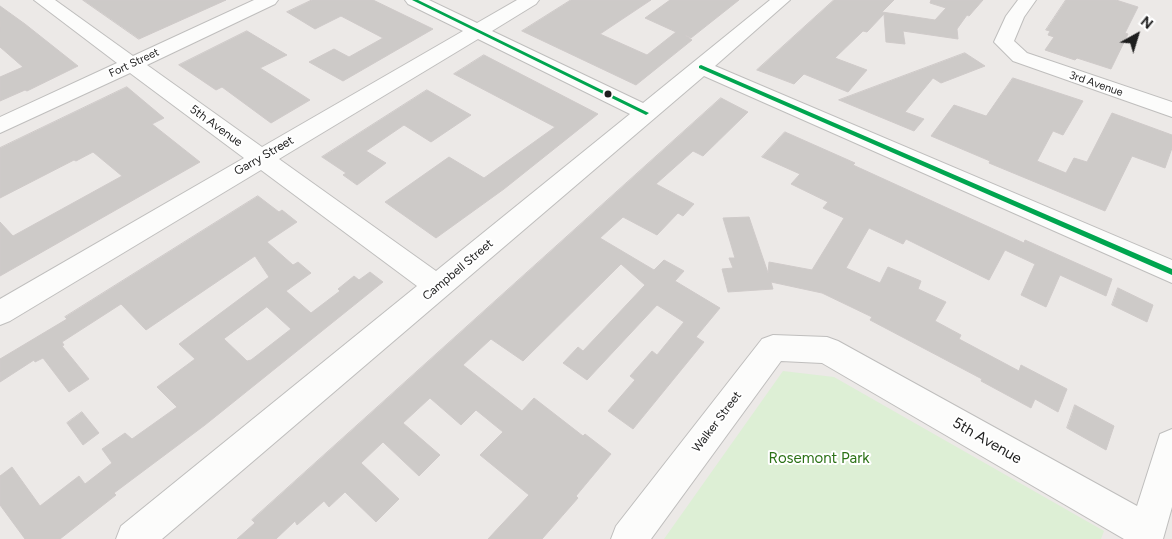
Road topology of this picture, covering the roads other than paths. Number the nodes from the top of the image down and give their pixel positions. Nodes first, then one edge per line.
1 (43, 0) edge
2 (269, 0) edge
3 (414, 0) edge
4 (530, 0) edge
5 (781, 0) edge
6 (1028, 0) edge
7 (478, 31) junction
8 (131, 64) junction
9 (701, 67) junction
10 (1172, 110) edge
11 (646, 114) junction
12 (0, 126) edge
13 (260, 158) junction
14 (1172, 272) edge
15 (438, 286) junction
16 (0, 313) edge
17 (827, 350) joint
18 (1172, 446) edge
19 (1146, 535) edge
20 (134, 539) edge
21 (629, 539) edge

1 - 8 street, 5th Avenue
2 - 8 street, Fort Street
3 - 7 street
4 - 7 street, Garry Street
5 - 9 street, Campbell Street
6 - 10 street, 3rd Avenue
7 - 11 street
7 - 13 street, Garry Street
8 - 12 street, Fort Street
8 - 13 street, 5th Avenue
9 - 11 street, Campbell Street
9 - 14 street
11 - 15 street, Campbell Street
13 - 15 street, 5th Avenue
13 - 16 street, Garry Street
15 - 20 street, Campbell Street
17 - 19 street, 5th Avenue
17 - 21 street, Walker Street
18 - 19 street

